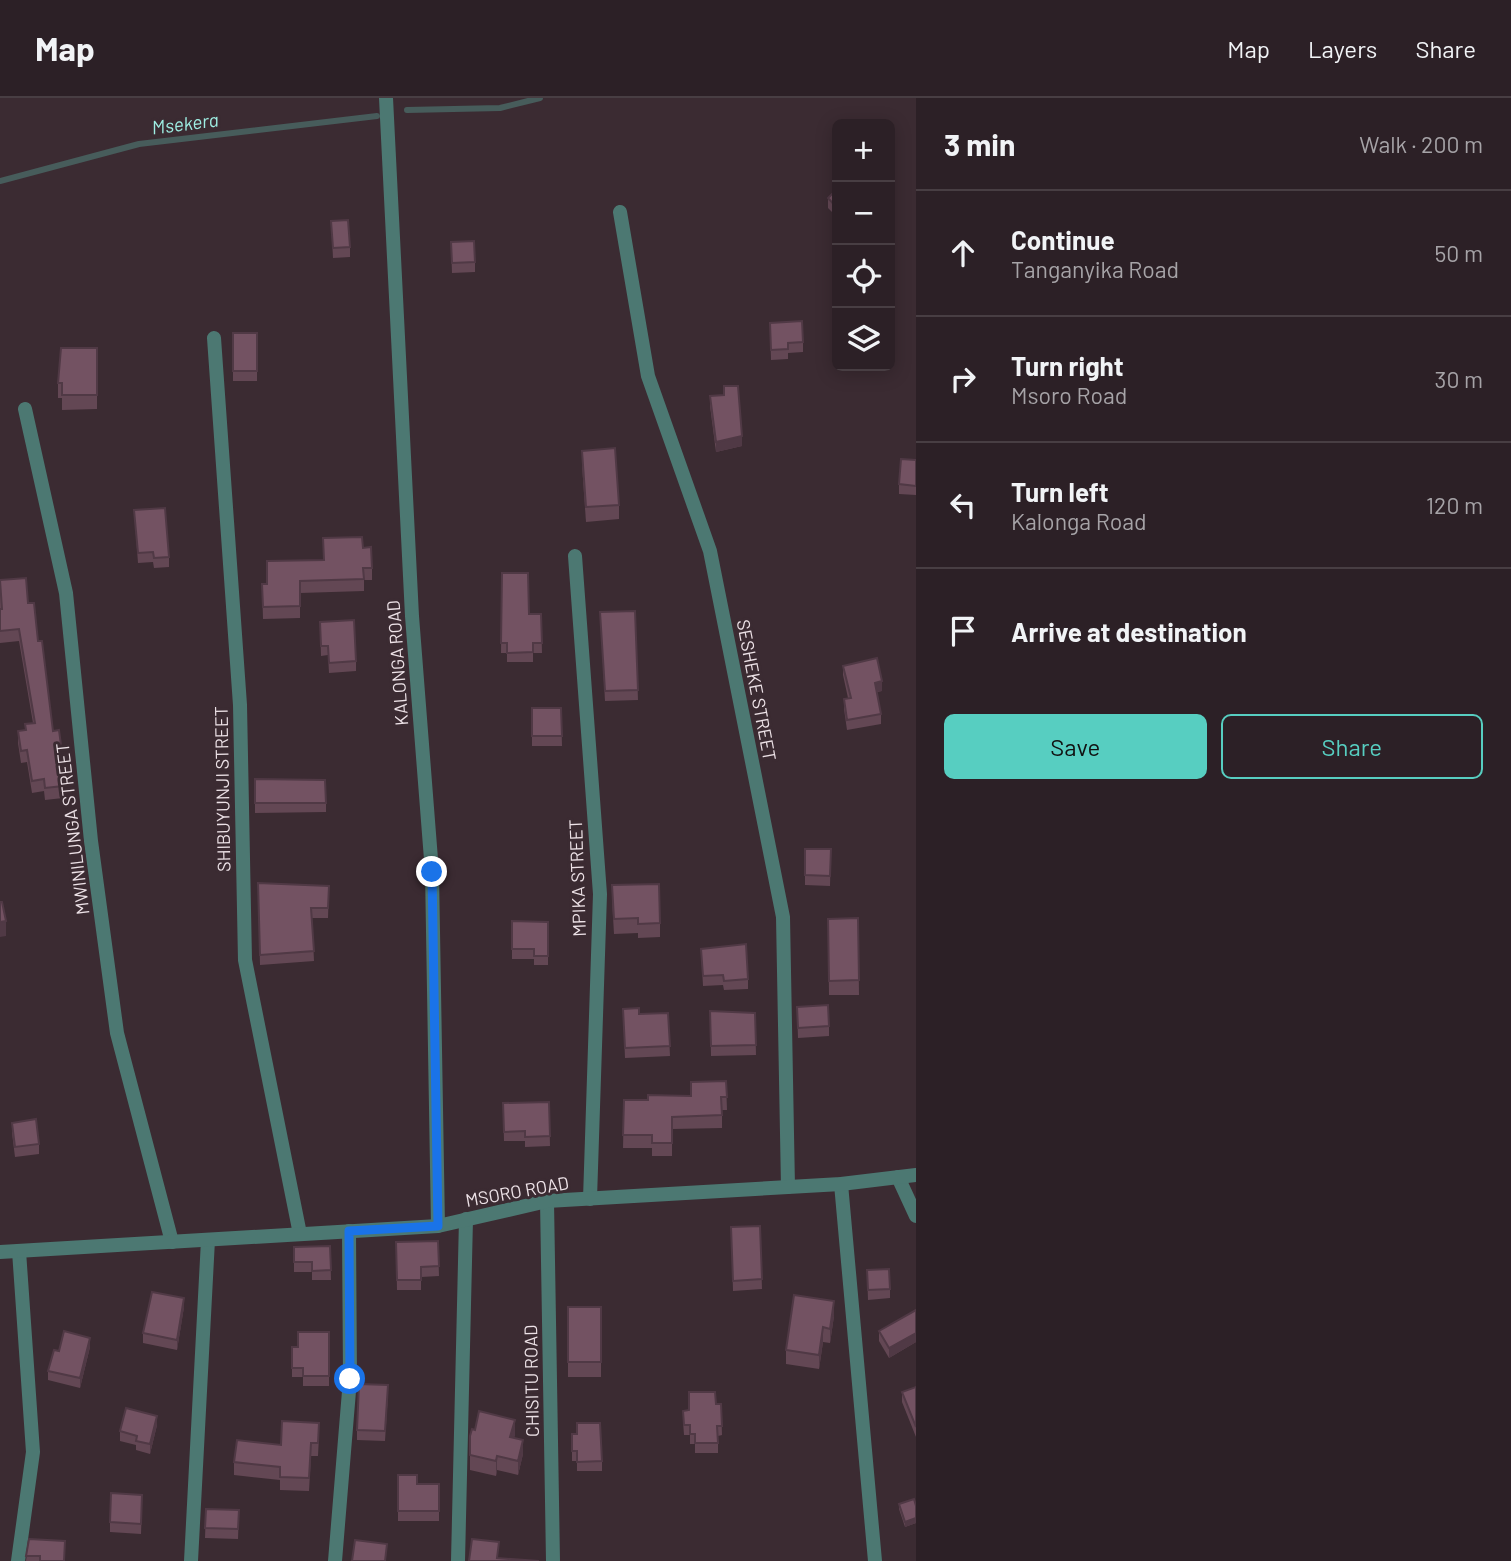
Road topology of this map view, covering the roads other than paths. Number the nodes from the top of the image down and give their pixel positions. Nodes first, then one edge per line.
1 (386, 98) edge
2 (620, 212) dead end
3 (214, 338) dead end
4 (26, 409) dead end
5 (575, 556) dead end
6 (916, 1175) edge
7 (898, 1177) junction
8 (841, 1184) junction
9 (788, 1187) junction
10 (590, 1199) junction
11 (547, 1201) junction
12 (916, 1216) edge
13 (466, 1219) junction
14 (438, 1226) junction
15 (349, 1231) junction
16 (300, 1234) junction
17 (208, 1240) junction
18 (172, 1242) junction
19 (19, 1251) junction
20 (0, 1252) edge
21 (18, 1561) edge
22 (191, 1561) edge
23 (335, 1561) edge
24 (457, 1561) edge
25 (553, 1561) edge
26 (875, 1561) edge

1 - 14 street, KALONGA ROAD
2 - 9 street, SESHEKE STREET
3 - 16 street, SHIBUYUNJI STREET
4 - 18 street, MWINILUNGA STREET
5 - 10 street, MPIKA STREET
6 - 7 street, MSORO ROAD
7 - 8 street, MSORO ROAD
7 - 12 street
8 - 9 street, MSORO ROAD
8 - 26 street
9 - 10 street, MSORO ROAD
10 - 11 street, MSORO ROAD
11 - 13 street, MSORO ROAD
11 - 25 street, CHISITU ROAD
13 - 14 street, MSORO ROAD
13 - 24 street
14 - 15 street, MSORO ROAD
15 - 16 street, MSORO ROAD
15 - 23 street
16 - 17 street, MSORO ROAD
17 - 18 street, MSORO ROAD
17 - 22 street
18 - 19 street, MSORO ROAD
19 - 20 street, MSORO ROAD
19 - 21 street

